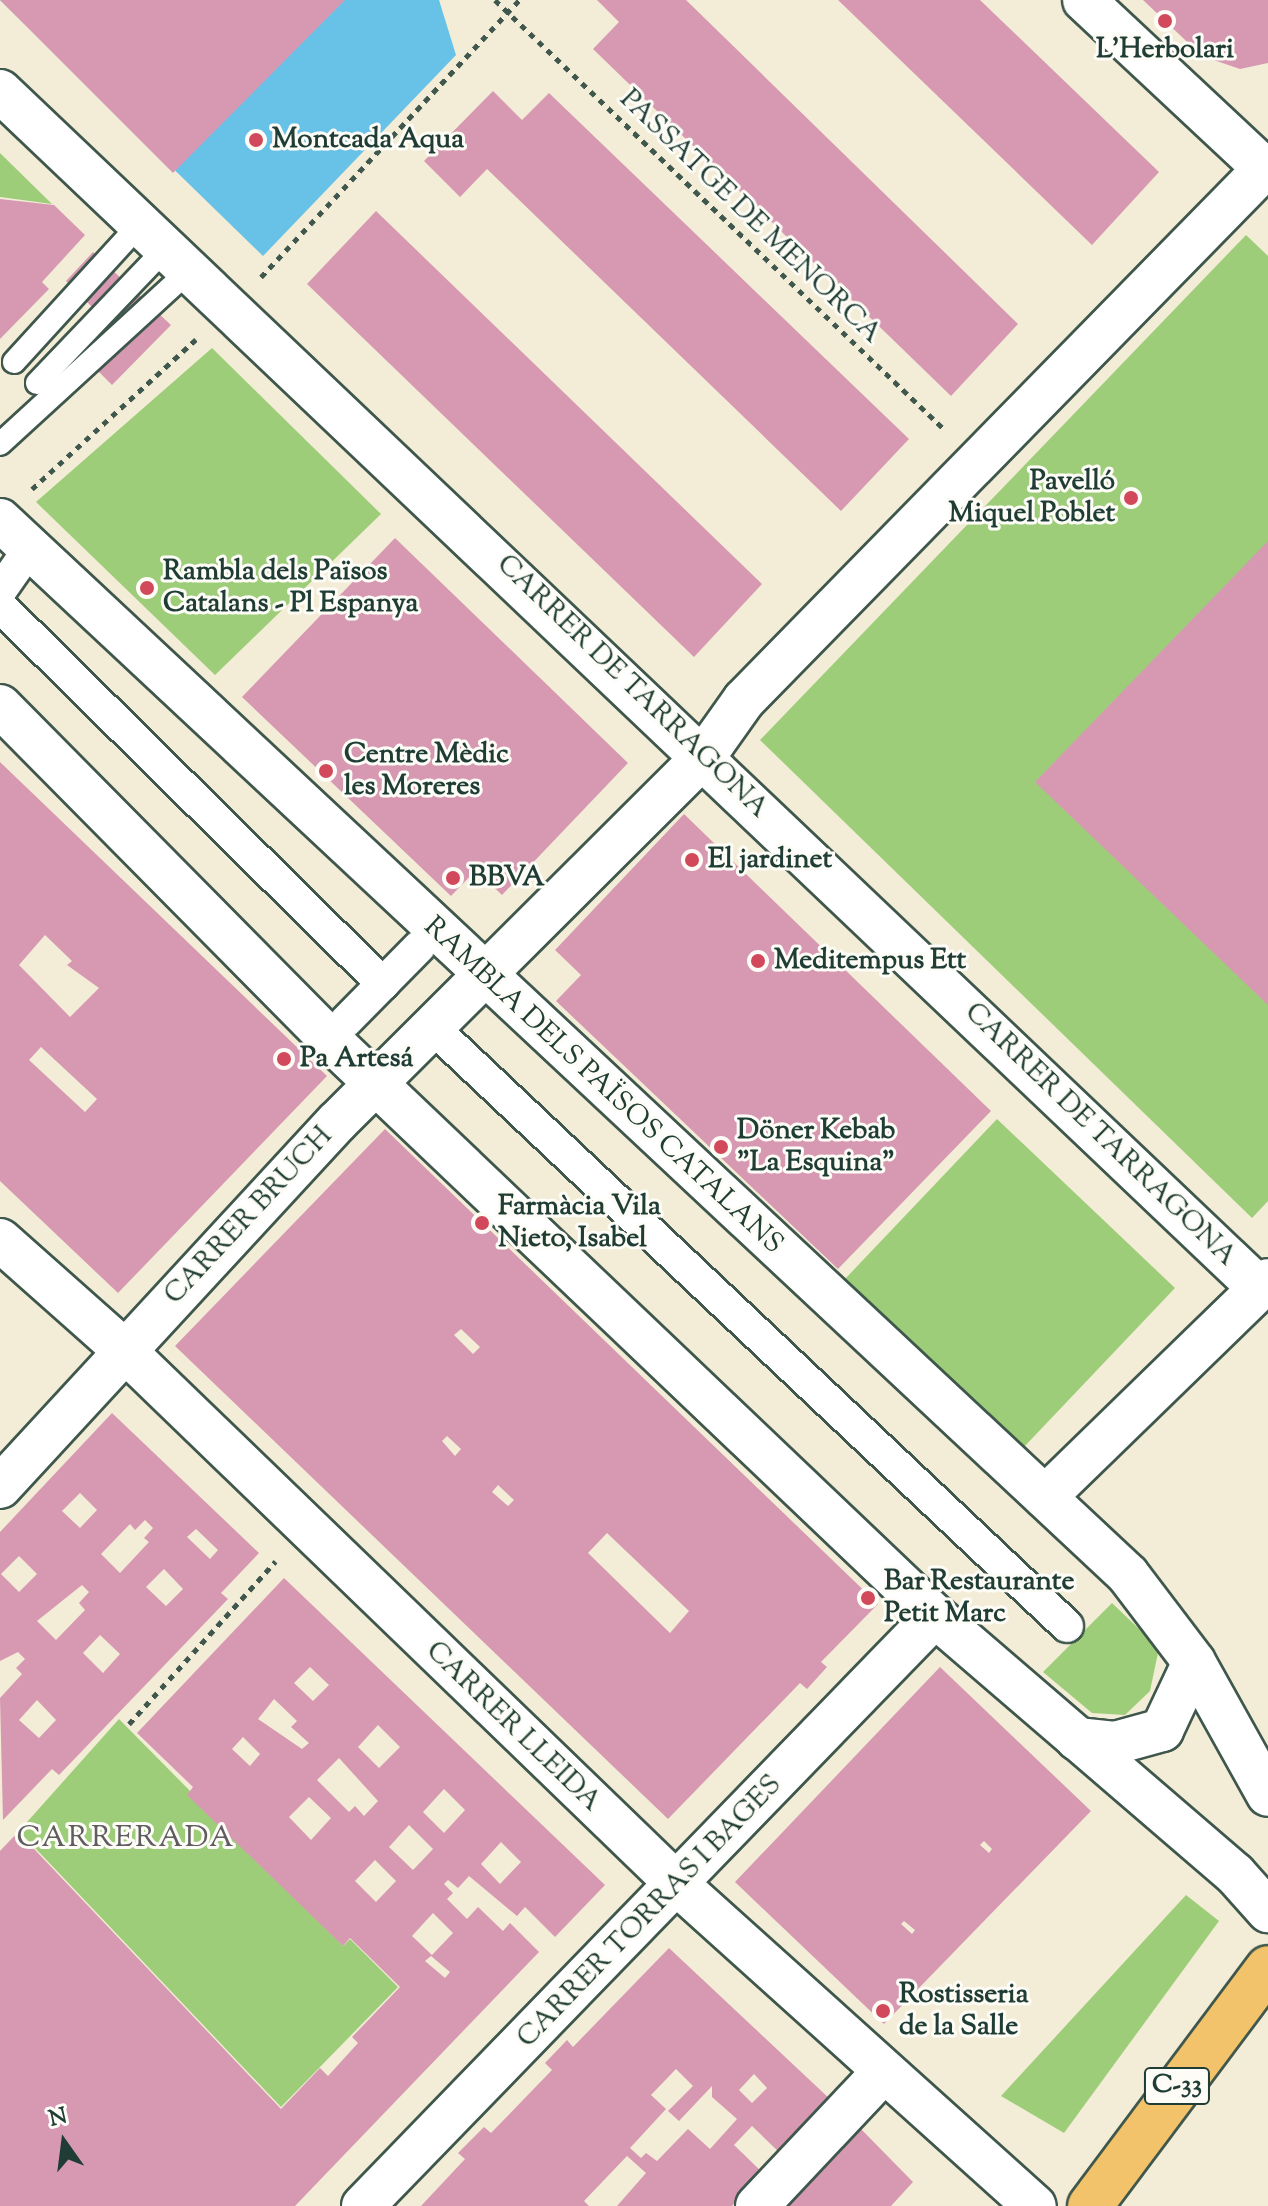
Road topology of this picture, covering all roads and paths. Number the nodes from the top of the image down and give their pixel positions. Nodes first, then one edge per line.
1 (495, 0) edge
2 (519, 0) edge
3 (1084, 0) edge
4 (507, 12) junction
5 (0, 91) edge
6 (1267, 168) edge
7 (164, 248) junction
8 (221, 318) junction
9 (7, 358) edge
10 (37, 383) junction
11 (34, 412) junction
12 (0, 444) edge
13 (979, 462) junction
14 (12, 508) edge
15 (19, 564) dead end
16 (0, 591) edge
17 (0, 606) edge
18 (0, 706) edge
19 (705, 755) junction
20 (419, 947) dead end
21 (484, 976) junction
22 (383, 984) junction
23 (346, 1021) dead end
24 (448, 1042) dead end
25 (376, 1082) junction
26 (0, 1240) edge
27 (1263, 1284) edge
28 (126, 1352) junction
29 (0, 1487) edge
30 (1045, 1497) junction
31 (272, 1566) dead end
32 (935, 1616) junction
33 (1067, 1626) dead end
34 (1194, 1662) junction
35 (129, 1724) dead end
36 (1077, 1739) junction
37 (1268, 1795) edge
38 (678, 1885) junction
39 (1268, 1911) edge
40 (1268, 1968) edge
41 (884, 2071) junction
42 (363, 2206) edge
43 (757, 2206) edge
44 (1035, 2206) edge
45 (1090, 2206) edge

1 - 4 path, PASSATGE DE MENORCA
2 - 4 path
3 - 6 street
4 - 8 path
4 - 13 path, PASSATGE DE MENORCA
5 - 7 street, CARRER DE TARRAGONA
6 - 13 street, CARRER BRUCH
7 - 8 street, CARRER DE TARRAGONA
7 - 9 lane
7 - 10 lane
7 - 11 lane
8 - 14 path
8 - 19 street, CARRER DE TARRAGONA
9 - 10 lane
10 - 11 lane
11 - 12 lane
13 - 19 street, CARRER BRUCH
14 - 21 street, RAMBLA DELS PAÏSOS CATALANS
15 - 16 street
17 - 22 street
18 - 25 street
19 - 21 street, CARRER BRUCH
19 - 27 street, CARRER DE TARRAGONA
20 - 22 street, RAMBLA DELS PAÏSOS CATALANS
21 - 25 street, CARRER BRUCH
21 - 30 street, RAMBLA DELS PAÏSOS CATALANS
22 - 23 street, RAMBLA DELS PAÏSOS CATALANS
24 - 33 street
25 - 28 street, CARRER BRUCH
25 - 32 street
26 - 28 street, CARRER LLEIDA
27 - 30 street
28 - 29 street, CARRER BRUCH
28 - 38 street, CARRER LLEIDA
30 - 34 street, RAMBLA DELS PAÏSOS CATALANS
31 - 35 path
32 - 36 street
32 - 38 street, CARRER TORRAS I BAGES
34 - 36 street
34 - 37 street, RAMBLA DELS PAÏSOS CATALANS
36 - 39 street
38 - 41 street, CARRER LLEIDA
38 - 42 street, CARRER TORRAS I BAGES
40 - 45 highway, C-33
41 - 43 street
41 - 44 street, CARRER LLEIDA

